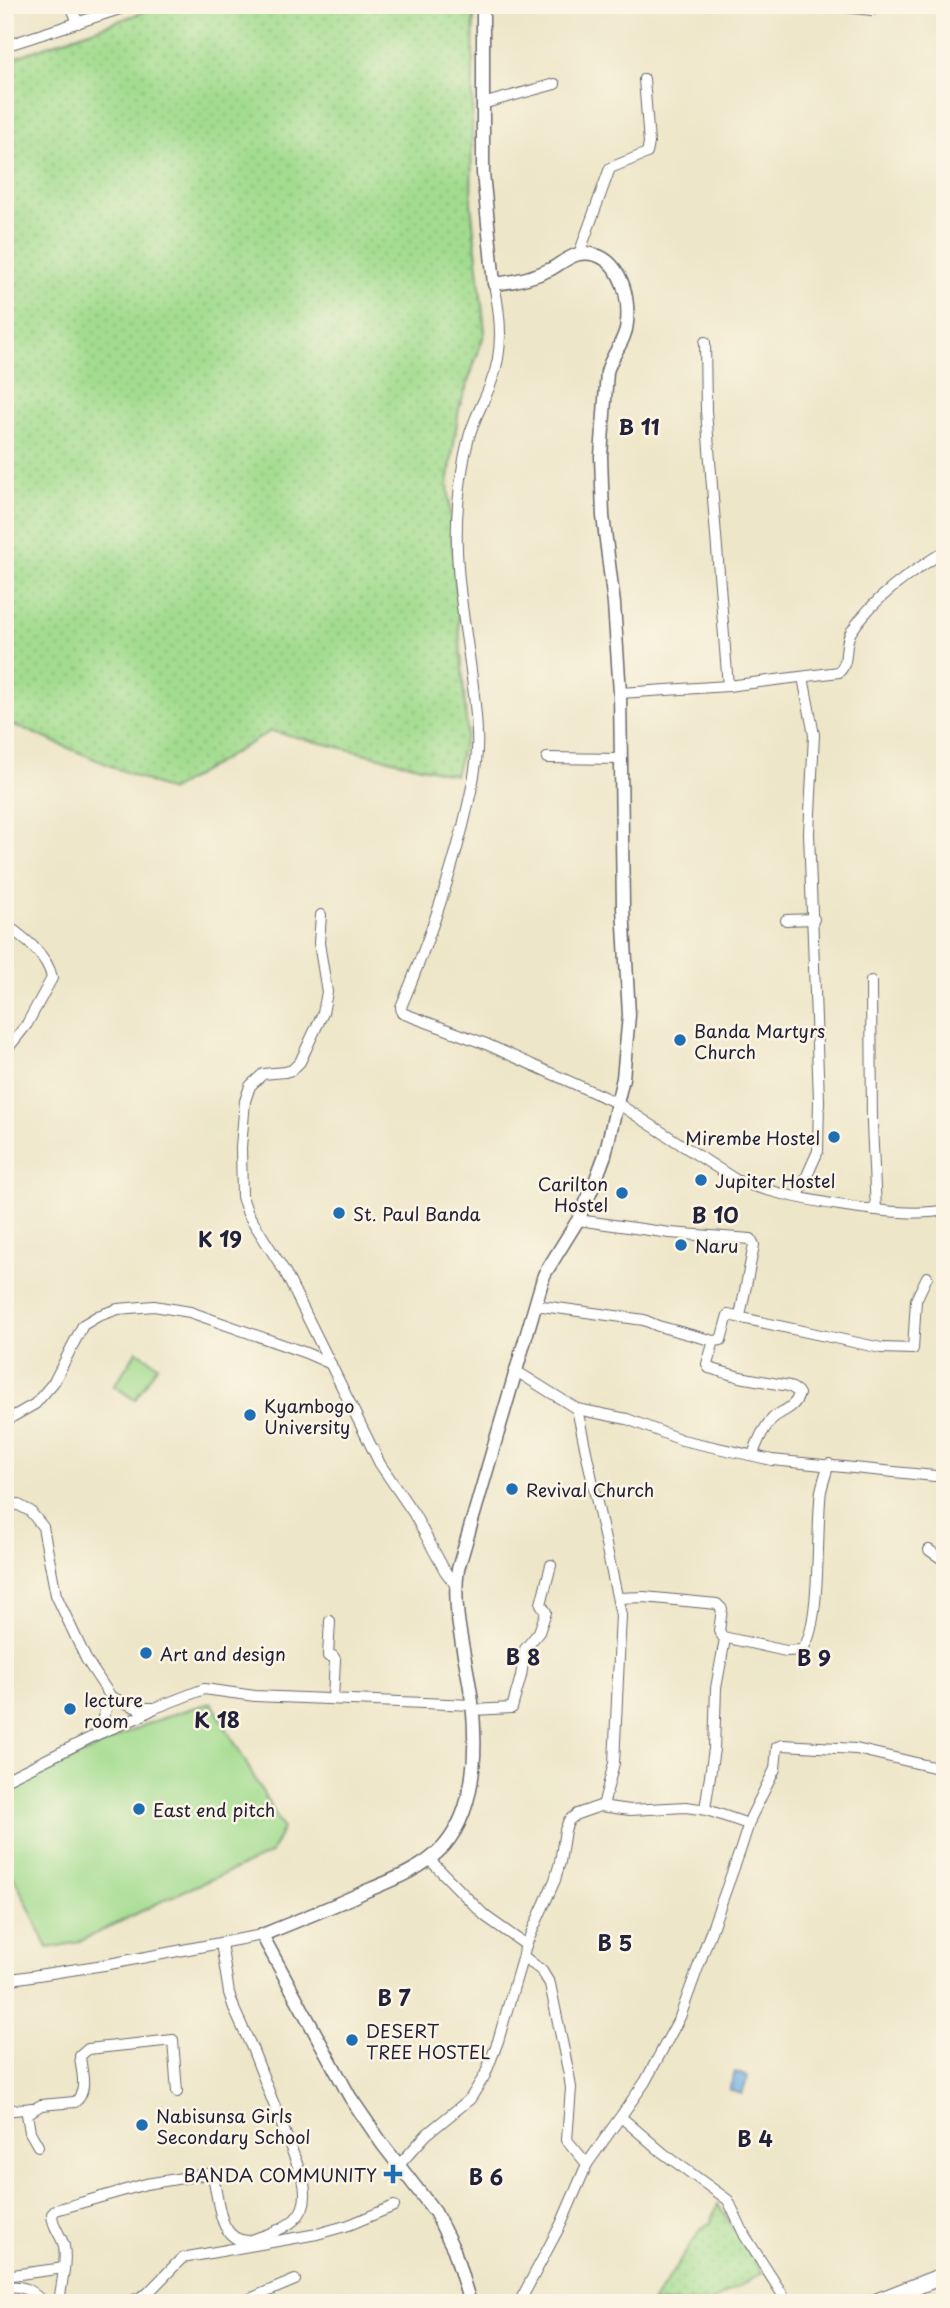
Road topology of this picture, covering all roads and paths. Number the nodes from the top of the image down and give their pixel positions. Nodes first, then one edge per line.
1 (71, 5) edge
2 (132, 5) edge
3 (483, 5) edge
4 (739, 5) edge
5 (872, 10) dead end
6 (78, 23) junction
7 (5, 46) edge
8 (644, 79) dead end
9 (555, 83) dead end
10 (482, 104) junction
11 (579, 254) junction
12 (494, 284) junction
13 (705, 342) dead end
14 (945, 551) edge
15 (803, 677) junction
16 (728, 686) junction
17 (620, 693) junction
18 (547, 758) dead end
19 (621, 759) junction
20 (321, 915) dead end
21 (814, 919) junction
22 (786, 920) dead end
23 (5, 924) edge
24 (871, 981) dead end
25 (5, 1052) edge
26 (617, 1103) junction
27 (798, 1196) junction
28 (876, 1210) junction
29 (945, 1210) edge
30 (578, 1220) junction
31 (927, 1277) dead end
32 (535, 1305) junction
33 (740, 1316) junction
34 (714, 1342) junction
35 (331, 1364) junction
36 (516, 1371) junction
37 (577, 1409) junction
38 (5, 1421) edge
39 (753, 1455) junction
40 (829, 1464) junction
41 (945, 1477) edge
42 (5, 1498) edge
43 (929, 1550) dead end
44 (945, 1560) edge
45 (551, 1565) dead end
46 (456, 1586) junction
47 (618, 1598) junction
48 (330, 1621) dead end
49 (725, 1639) junction
50 (111, 1696) junction
51 (333, 1699) junction
52 (155, 1708) junction
53 (472, 1708) junction
54 (96, 1735) junction
55 (942, 1769) dead end
56 (5, 1780) edge
57 (603, 1806) junction
58 (705, 1809) junction
59 (748, 1824) junction
60 (429, 1860) junction
61 (262, 1935) junction
62 (221, 1943) junction
63 (526, 1945) junction
64 (523, 1956) junction
65 (5, 1980) edge
66 (177, 2092) dead end
67 (34, 2108) junction
68 (5, 2111) edge
69 (621, 2117) junction
70 (38, 2146) dead end
71 (587, 2164) junction
72 (399, 2165) junction
73 (394, 2206) dead end
74 (64, 2268) junction
75 (945, 2275) edge
76 (5, 2276) edge
77 (295, 2280) dead end
78 (5, 2287) edge
79 (44, 2303) edge
80 (59, 2303) edge
81 (128, 2303) edge
82 (240, 2303) edge
83 (470, 2303) edge
84 (519, 2303) edge
85 (788, 2303) edge
86 (873, 2303) edge

1 - 6 street
2 - 6 street
3 - 10 street
4 - 5 street
6 - 7 street
8 - 11 street
9 - 10 street
10 - 12 street
11 - 12 street
11 - 17 street
12 - 26 street
13 - 16 street
14 - 15 street
15 - 16 street
15 - 21 street
16 - 17 street
17 - 19 street
18 - 19 street
19 - 26 street
20 - 35 street
21 - 22 street
21 - 27 street
23 - 25 street
24 - 28 street
26 - 27 street
26 - 30 street
27 - 28 street
28 - 29 street
30 - 32 street
30 - 33 street
31 - 33 street
32 - 34 street
32 - 36 street
33 - 34 street
34 - 39 street
35 - 38 street
35 - 46 street
36 - 37 street
36 - 46 street
37 - 39 street
37 - 47 street
39 - 40 street
40 - 41 street
40 - 49 street
42 - 50 street
43 - 44 street
45 - 53 street
46 - 53 street
47 - 49 street
47 - 57 street
48 - 51 street
49 - 58 street
50 - 52 street
50 - 54 street
51 - 52 street
51 - 53 street
52 - 54 street
53 - 60 street
54 - 56 street
55 - 59 street
57 - 58 street
57 - 63 street
58 - 59 street
59 - 69 street
60 - 61 street
60 - 63 street
61 - 62 street
61 - 72 street
62 - 65 street
62 - 74 street
63 - 64 street
64 - 71 street
64 - 72 street
66 - 67 street
67 - 68 street
67 - 70 street
69 - 71 street
69 - 85 street
71 - 84 street
72 - 83 street
73 - 81 street
74 - 76 street
74 - 80 street
75 - 86 highway
77 - 82 street
78 - 79 street

